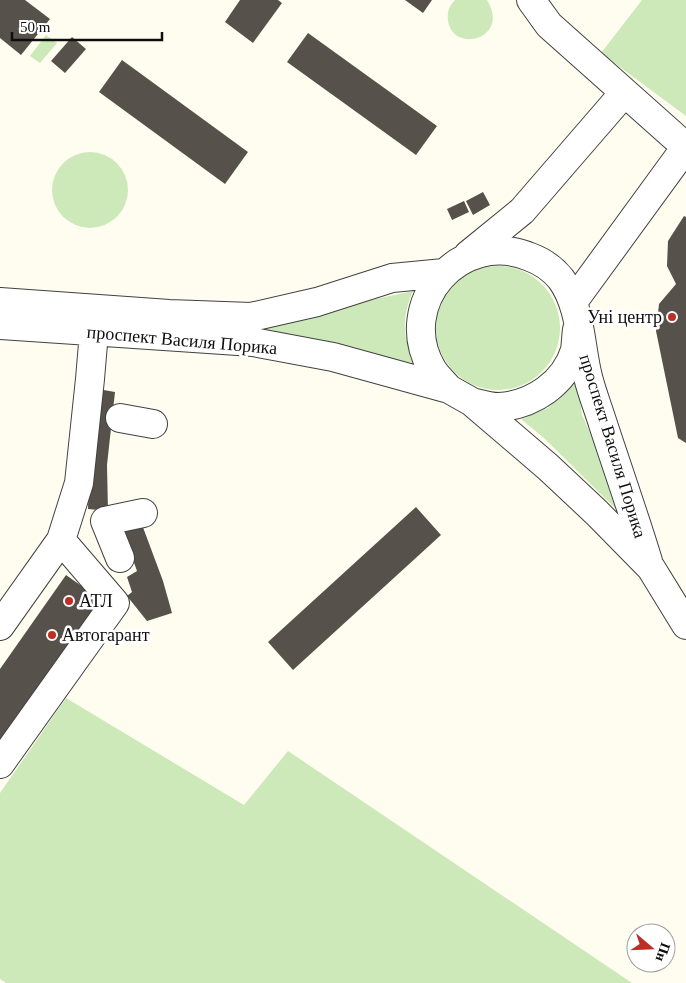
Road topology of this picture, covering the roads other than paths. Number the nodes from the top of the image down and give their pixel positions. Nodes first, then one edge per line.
1 (532, 0) edge
2 (624, 93) junction
3 (686, 147) edge
4 (454, 265) junction
5 (0, 302) edge
6 (575, 313) junction
7 (0, 325) edge
8 (94, 332) junction
9 (460, 395) junction
10 (120, 418) dead end
11 (153, 424) dead end
12 (143, 513) dead end
13 (61, 540) junction
14 (120, 558) dead end
15 (651, 568) junction
16 (686, 624) edge
17 (0, 626) edge
18 (0, 764) edge

1 - 2 street
2 - 3 street
2 - 4 street
3 - 6 street
4 - 5 street, проспект Василя Порика
4 - 6 street, проспект Василя Порика
4 - 9 street, проспект Василя Порика
6 - 9 street, проспект Василя Порика
6 - 15 street, проспект Василя Порика
7 - 8 street, проспект Василя Порика
8 - 9 street, проспект Василя Порика
8 - 13 street
9 - 15 street, проспект Василя Порика
10 - 11 street
12 - 14 street
13 - 17 street
13 - 18 street
15 - 16 street, проспект Василя Порика

